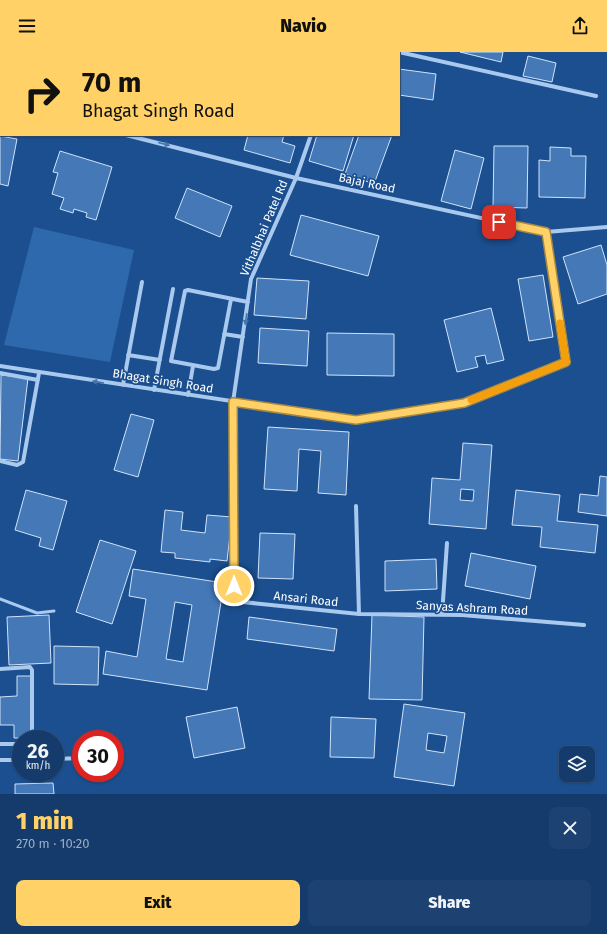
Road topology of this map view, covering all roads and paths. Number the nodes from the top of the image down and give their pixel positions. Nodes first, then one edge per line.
1 (400, 52) edge
2 (596, 96) dead end
3 (130, 136) edge
4 (311, 136) edge
5 (296, 178) junction
6 (607, 226) edge
7 (546, 232) junction
8 (142, 282) dead end
9 (173, 289) dead end
10 (231, 299) junction
11 (248, 302) junction
12 (224, 334) junction
13 (243, 337) junction
14 (128, 355) junction
15 (160, 360) junction
16 (0, 366) edge
17 (193, 366) junction
18 (19, 369) junction
19 (0, 373) edge
20 (39, 373) junction
21 (17, 376) junction
22 (38, 380) junction
23 (123, 385) junction
24 (154, 390) junction
25 (188, 396) junction
26 (233, 402) junction
27 (0, 462) edge
28 (356, 506) dead end
29 (447, 543) dead end
30 (0, 599) edge
31 (54, 611) dead end
32 (359, 614) junction
33 (442, 615) junction
34 (584, 625) dead end
35 (0, 669) edge
36 (32, 730) edge
37 (0, 744) edge
38 (12, 744) edge
39 (0, 760) edge
40 (12, 760) edge

1 - 2 street
3 -> 5 street, Bajaj Road
4 - 5 street, Vithalbhai Patel Rd
5 - 7 street, Bajaj Road
5 - 11 street, Vithalbhai Patel Rd
6 - 7 street, Bajaj Road
7 - 26 street, Bhagat Singh Road
8 - 14 street
9 - 15 street
10 - 11 street
10 - 12 street
10 - 17 street
11 -> 13 street, Vithalbhai Patel Rd
12 - 13 street
12 - 17 street
13 - 26 street, Vithalbhai Patel Rd
14 - 15 street
14 - 23 street
15 - 24 street
16 - 18 street, Bhagat Singh Road
17 - 25 street
18 - 20 street, Bhagat Singh Road
18 - 21 street
19 - 21 street
20 - 22 street
23 -> 20 street, Bhagat Singh Road
21 - 22 street
22 - 27 street
23 - 24 street, Bhagat Singh Road
24 - 25 street, Bhagat Singh Road
25 - 26 street, Bhagat Singh Road
26 - 32 street, Ansari Road
28 - 32 street
29 - 33 street
30 - 31 lane
32 - 33 street, Sanyas Ashram Road
33 - 34 street, Sanyas Ashram Road
35 - 36 street
37 - 38 street
39 - 40 street

